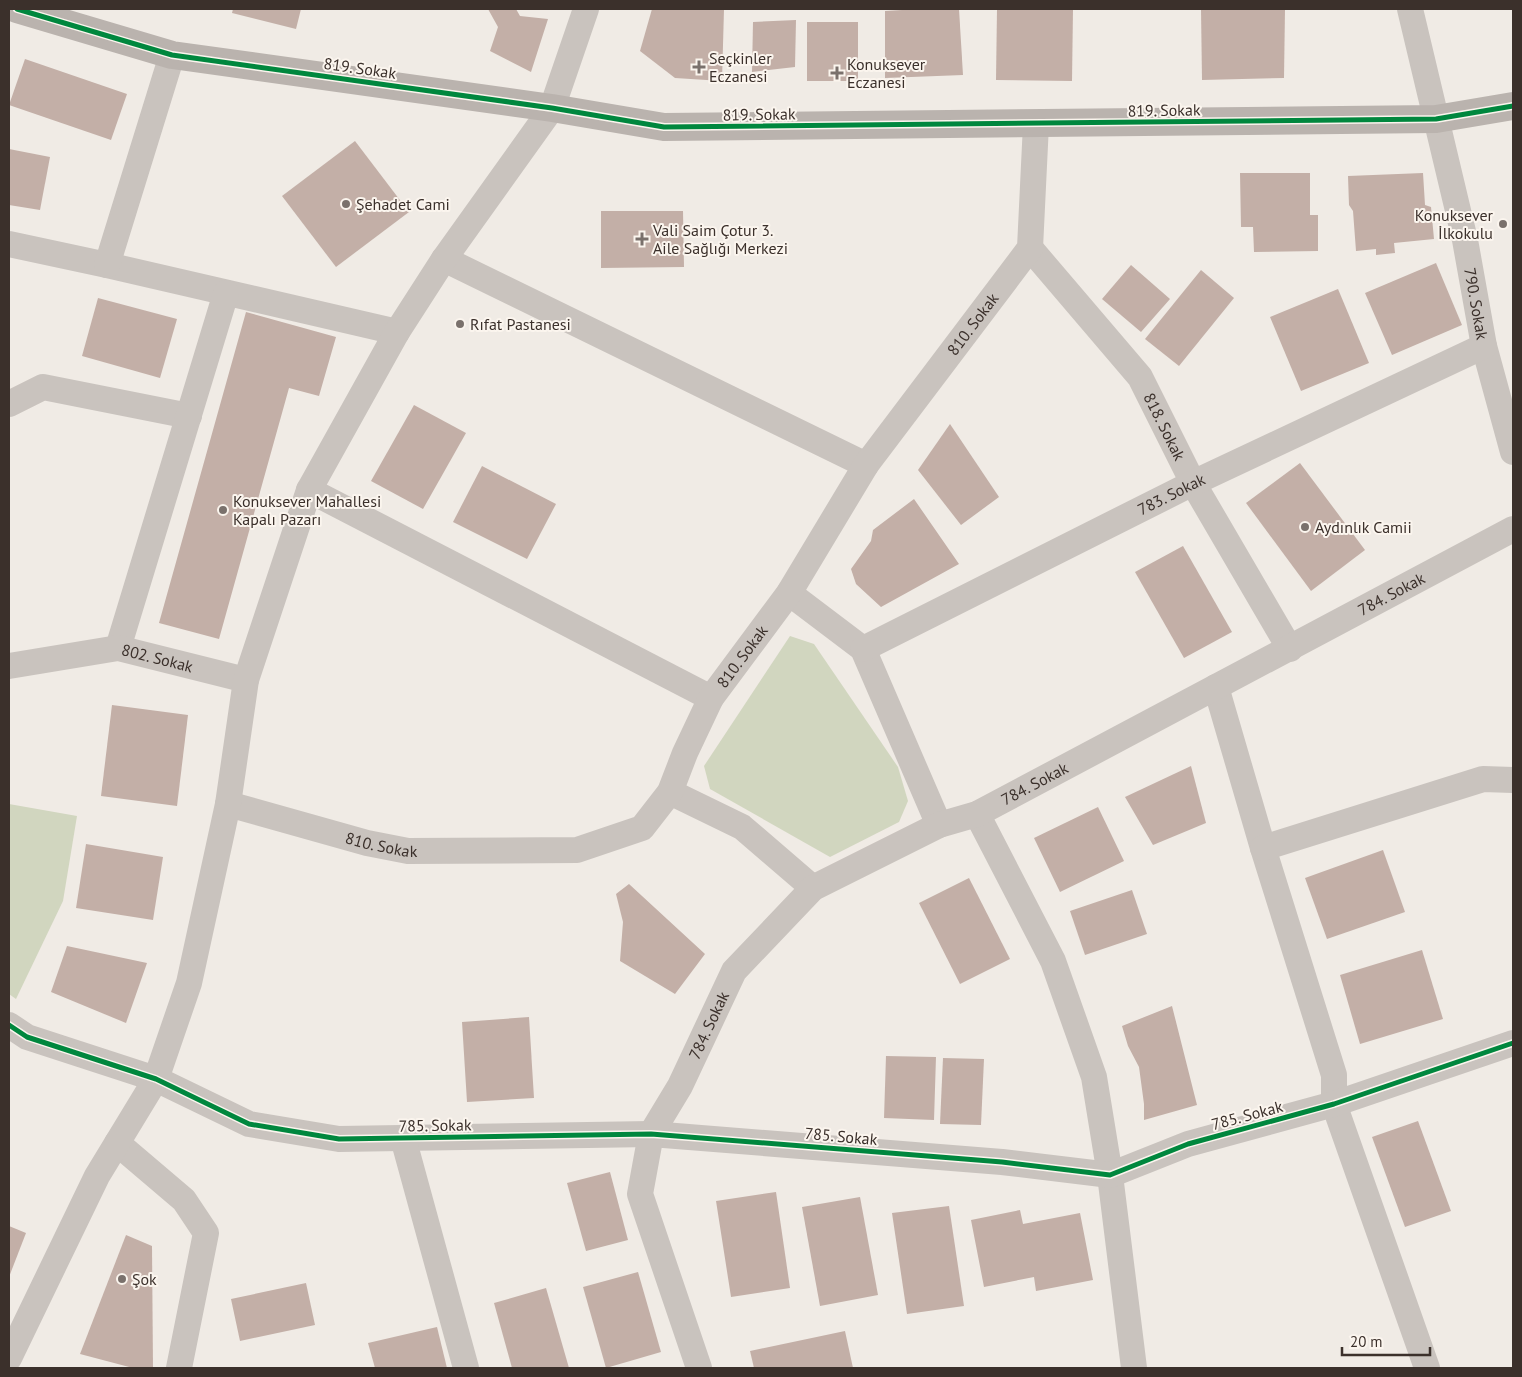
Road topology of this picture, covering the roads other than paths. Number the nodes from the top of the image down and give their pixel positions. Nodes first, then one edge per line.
1 (17, 9) edge
2 (586, 9) edge
3 (1410, 9) edge
4 (172, 55) junction
5 (1513, 106) edge
6 (552, 108) junction
7 (1436, 119) junction
8 (1036, 124) junction
9 (9, 244) edge
10 (1030, 248) junction
11 (444, 260) junction
12 (107, 265) junction
13 (226, 292) junction
14 (397, 332) junction
15 (1484, 346) junction
16 (9, 404) edge
17 (188, 416) junction
18 (1513, 452) edge
19 (866, 465) junction
20 (1193, 483) junction
21 (309, 490) junction
22 (1513, 529) edge
23 (790, 593) junction
24 (118, 648) junction
25 (863, 649) junction
26 (1290, 649) junction
27 (9, 666) edge
28 (246, 680) junction
29 (1216, 687) junction
30 (711, 698) junction
31 (1513, 780) edge
32 (670, 792) junction
33 (228, 804) junction
34 (977, 814) junction
35 (939, 825) junction
36 (1263, 848) junction
37 (813, 888) junction
38 (9, 1025) edge
39 (1513, 1043) edge
40 (156, 1079) junction
41 (1334, 1104) junction
42 (651, 1134) junction
43 (403, 1138) junction
44 (117, 1142) junction
45 (1110, 1175) junction
46 (9, 1358) edge
47 (179, 1368) edge
48 (466, 1368) edge
49 (699, 1368) edge
50 (1134, 1368) edge
51 (1428, 1368) edge

1 - 4 street, 819. Sokak
2 - 6 street
3 - 7 street, 790. Sokak
4 - 6 street, 819. Sokak
4 - 12 street
5 - 7 street, 819. Sokak
6 - 8 street, 819. Sokak
6 - 11 street
7 - 8 street, 819. Sokak
7 - 15 street, 790. Sokak
8 - 10 street
9 - 12 street
10 - 19 street, 810. Sokak
10 - 20 street, 818. Sokak
11 - 14 street
11 - 19 street
12 - 13 street
13 - 14 street
13 - 17 street
14 - 21 street
15 - 18 street, 790. Sokak
15 - 20 street, 783. Sokak
16 - 17 street
17 - 24 street
19 - 23 street, 810. Sokak
20 - 25 street, 783. Sokak
20 - 26 street, 818. Sokak
21 - 28 street
21 - 30 street
22 - 26 street, 784. Sokak
23 - 25 street
23 - 30 street, 810. Sokak
24 - 27 street, 802. Sokak
24 - 28 street, 802. Sokak
25 - 35 street
26 - 29 street, 784. Sokak
28 - 33 street
29 - 34 street, 784. Sokak
29 - 36 street
30 - 32 street, 810. Sokak
31 - 36 street
32 - 33 street, 810. Sokak
32 - 37 street
33 - 40 street
34 - 35 street, 784. Sokak
34 - 45 street
35 - 37 street, 784. Sokak
36 - 41 street
37 - 42 street, 784. Sokak
38 - 40 street, 785. Sokak
39 - 41 street, 785. Sokak
40 - 43 street, 785. Sokak
40 - 44 street
41 - 45 street, 785. Sokak
41 - 51 street
42 - 43 street, 785. Sokak
42 - 45 street, 785. Sokak
42 - 49 street
43 - 48 street
44 - 46 street
44 - 47 street
45 - 50 street

